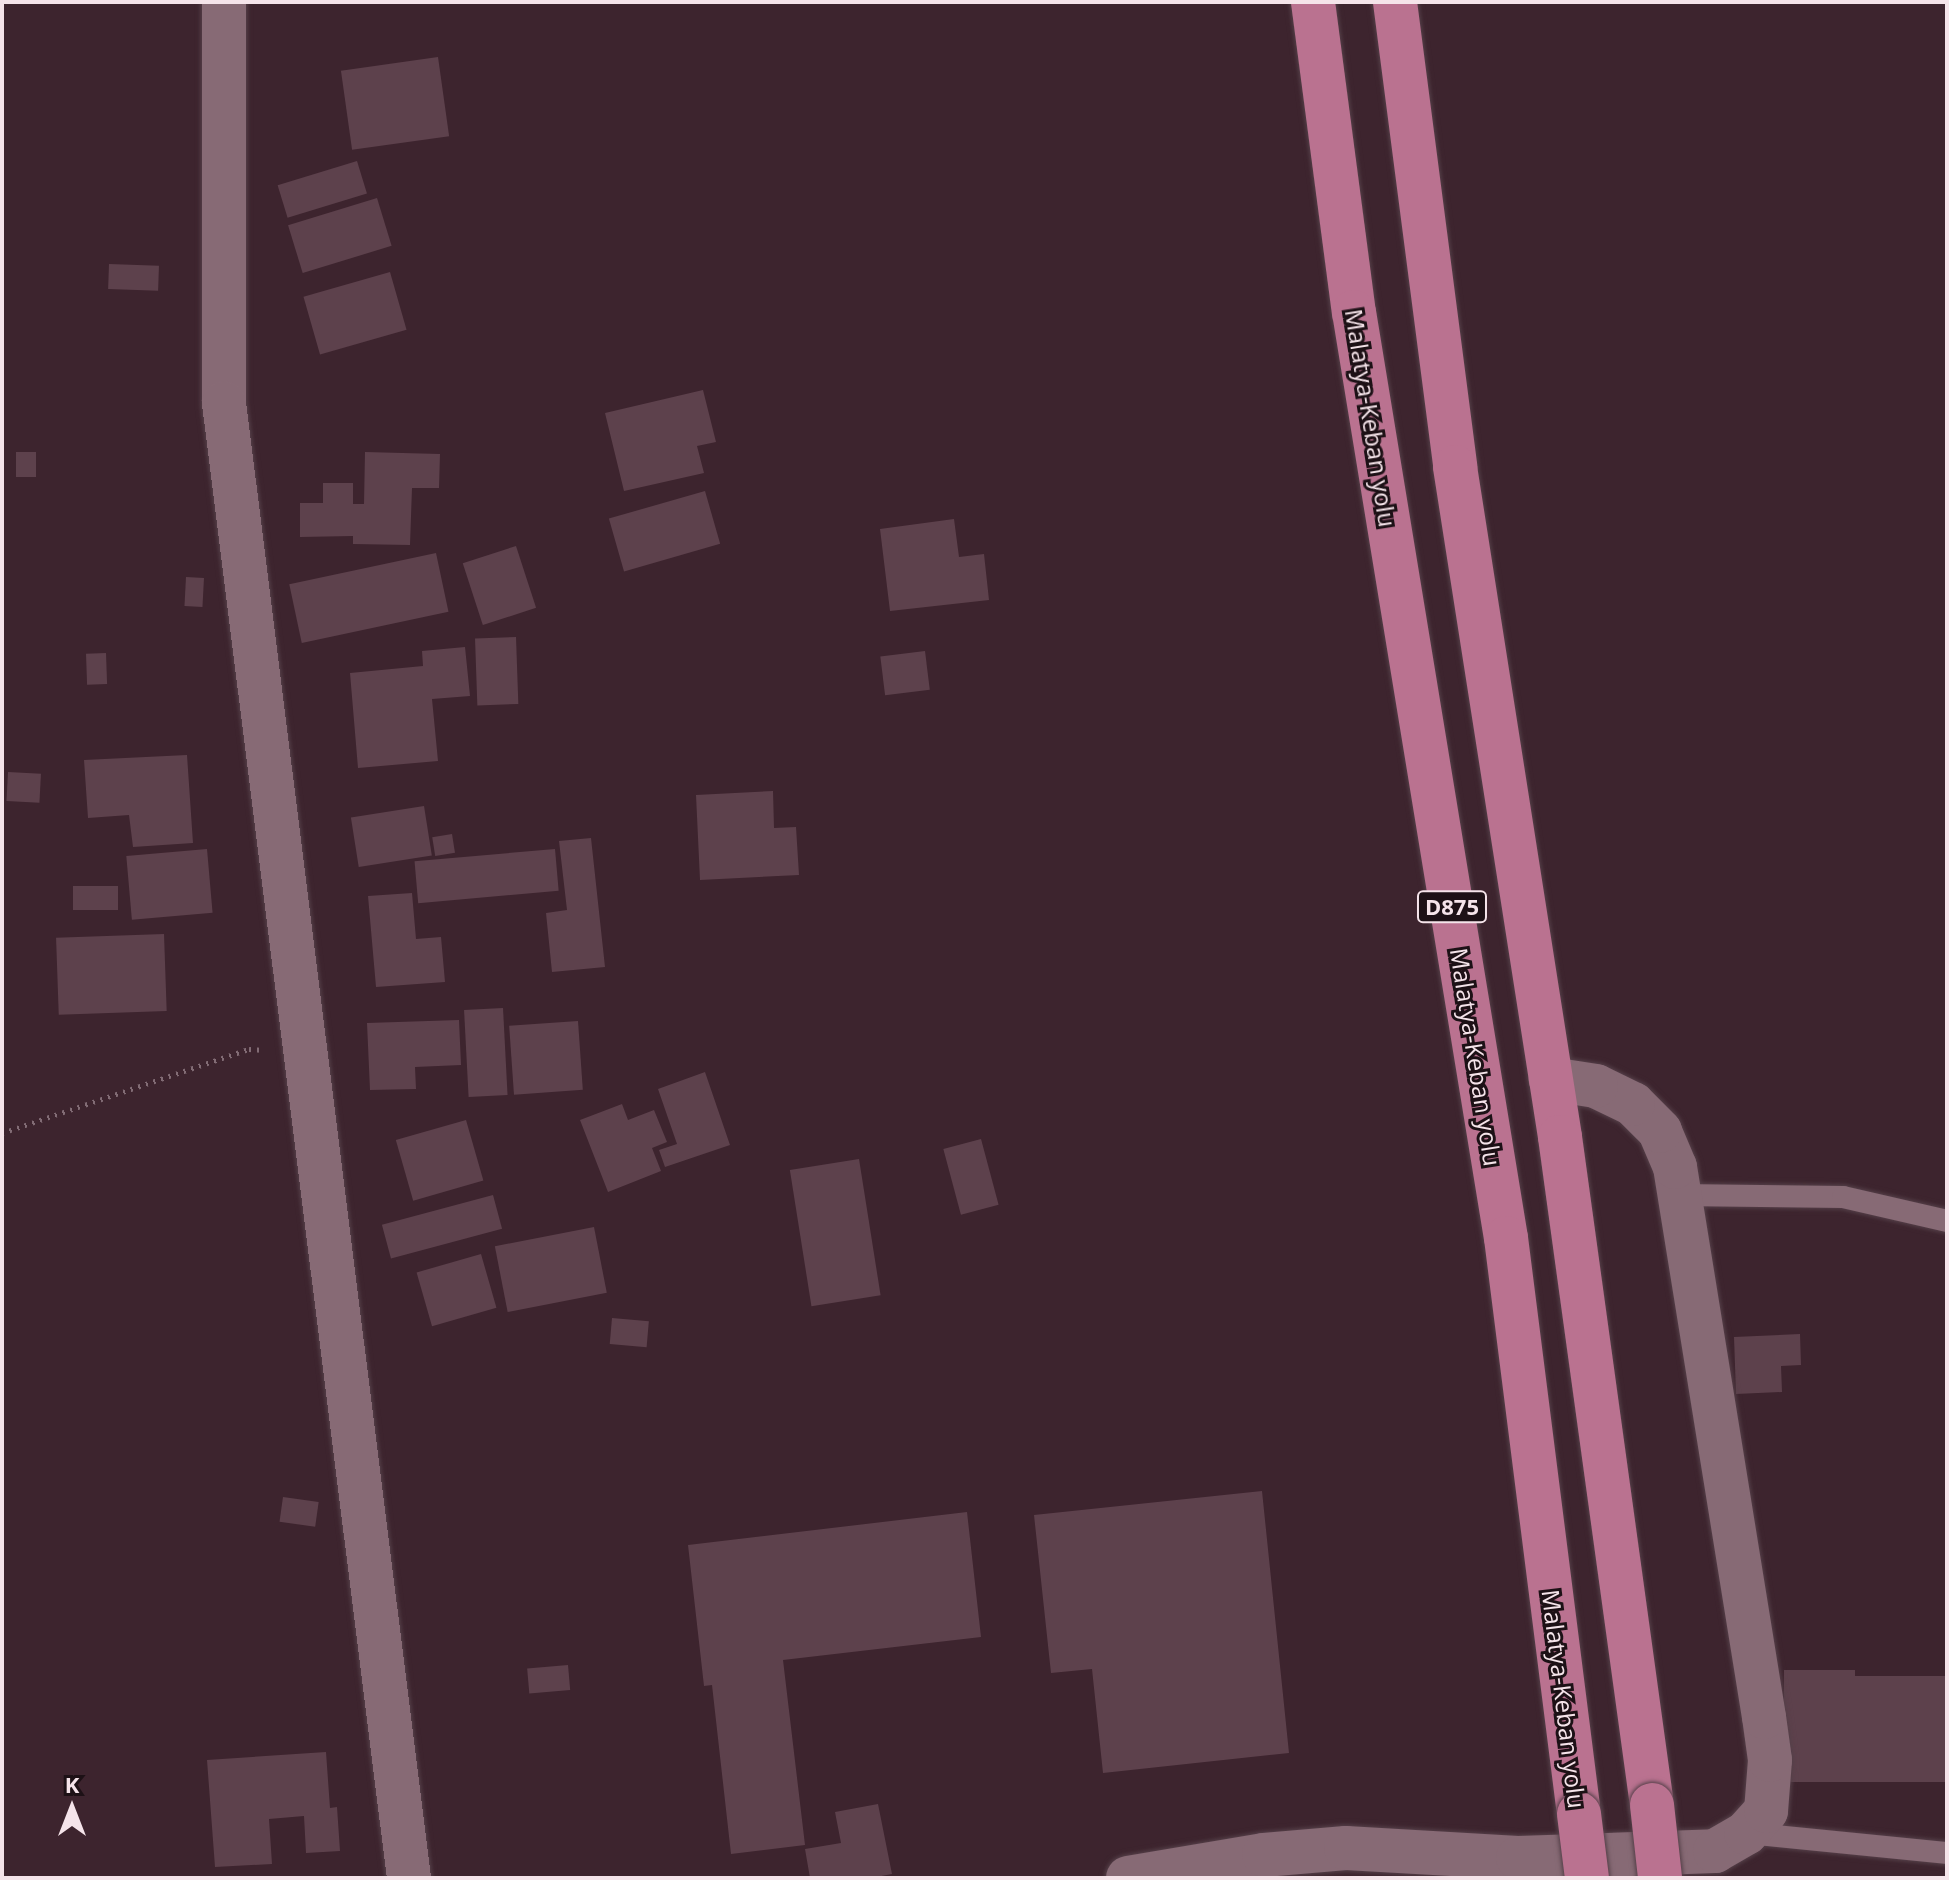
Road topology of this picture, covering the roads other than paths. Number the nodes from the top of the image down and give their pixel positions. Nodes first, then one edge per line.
1 (224, 2) edge
2 (1313, 2) edge
3 (1395, 2) edge
4 (1551, 1079) junction
5 (1679, 1195) junction
6 (1947, 1221) edge
7 (1746, 1833) junction
8 (1947, 1853) edge
9 (409, 1878) edge
10 (1128, 1878) edge
11 (1587, 1878) edge
12 (1660, 1878) edge

1 - 9 street
2 - 11 highway, Malatya-Keban yolu / D875, bridge
3 - 4 highway, D875
4 - 5 street
4 - 12 highway, D875, bridge
5 - 6 lane
5 - 7 street
7 - 8 lane
7 - 10 street

